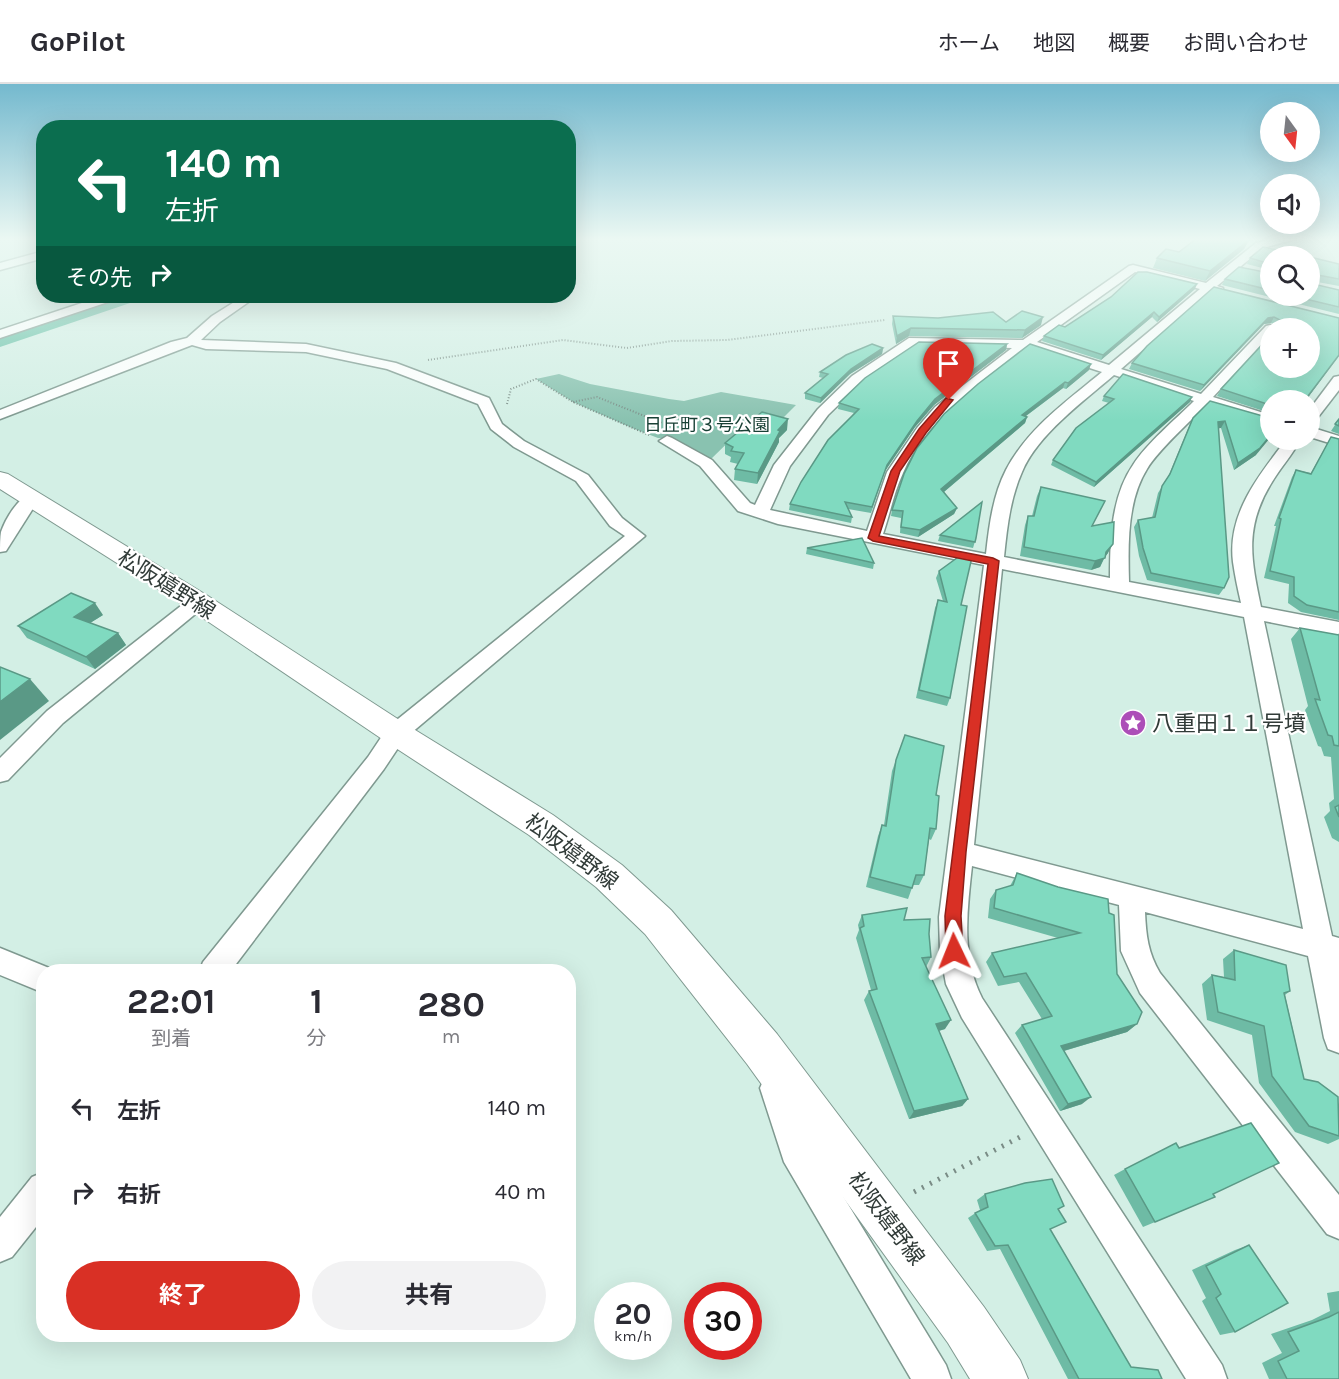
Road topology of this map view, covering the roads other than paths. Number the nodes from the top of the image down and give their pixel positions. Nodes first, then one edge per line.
1 (1090, 299) edge
2 (1194, 299) edge
3 (92, 303) edge
4 (240, 303) edge
5 (0, 334) edge
6 (1260, 340) edge
7 (192, 341) junction
8 (1028, 344) junction
9 (1110, 370) junction
10 (1339, 380) edge
11 (1203, 398) junction
12 (1320, 405) edge
13 (0, 414) edge
14 (1260, 417) edge
15 (1320, 435) edge
16 (667, 441) road end
17 (1339, 441) edge
18 (1286, 450) edge
19 (0, 479) edge
20 (31, 499) junction
21 (760, 513) junction
22 (873, 538) junction
23 (0, 547) edge
24 (993, 561) junction
25 (1120, 586) junction
26 (198, 602) junction
27 (1252, 612) junction
28 (1339, 628) edge
29 (396, 733) junction
30 (0, 773) edge
31 (959, 852) junction
32 (1132, 898) junction
33 (1329, 948) edge
34 (0, 961) edge
35 (219, 964) edge
36 (36, 977) edge
37 (1339, 1038) edge
38 (762, 1049) junction
39 (36, 1199) edge
40 (1339, 1222) edge
41 (0, 1245) edge
42 (932, 1379) edge
43 (1001, 1379) edge
44 (1208, 1379) edge

1 - 8 street
2 - 9 street
3 - 5 street
4 - 7 street
6 - 11 street
7 - 13 street
7 - 29 street
8 - 9 street
8 - 21 street
8 - 22 street
9 - 11 street
9 - 24 street
10 - 12 street
11 - 14 street
11 - 25 street
15 - 17 street
16 - 21 street
18 - 27 street
19 - 20 main road, 松阪嬉野線
20 - 23 street
20 - 26 main road, 松阪嬉野線
21 - 22 street
22 - 24 street
24 - 25 street
24 - 31 street
25 - 27 street
26 - 29 main road, 松阪嬉野線
26 - 30 street
27 - 28 street
27 - 33 street
29 - 35 street
29 - 38 main road, 松阪嬉野線
31 - 32 street
31 - 44 street
32 - 33 street
32 - 40 street
33 - 37 street
34 - 36 street
38 - 42 street
38 - 43 main road, 松阪嬉野線
39 - 41 street

